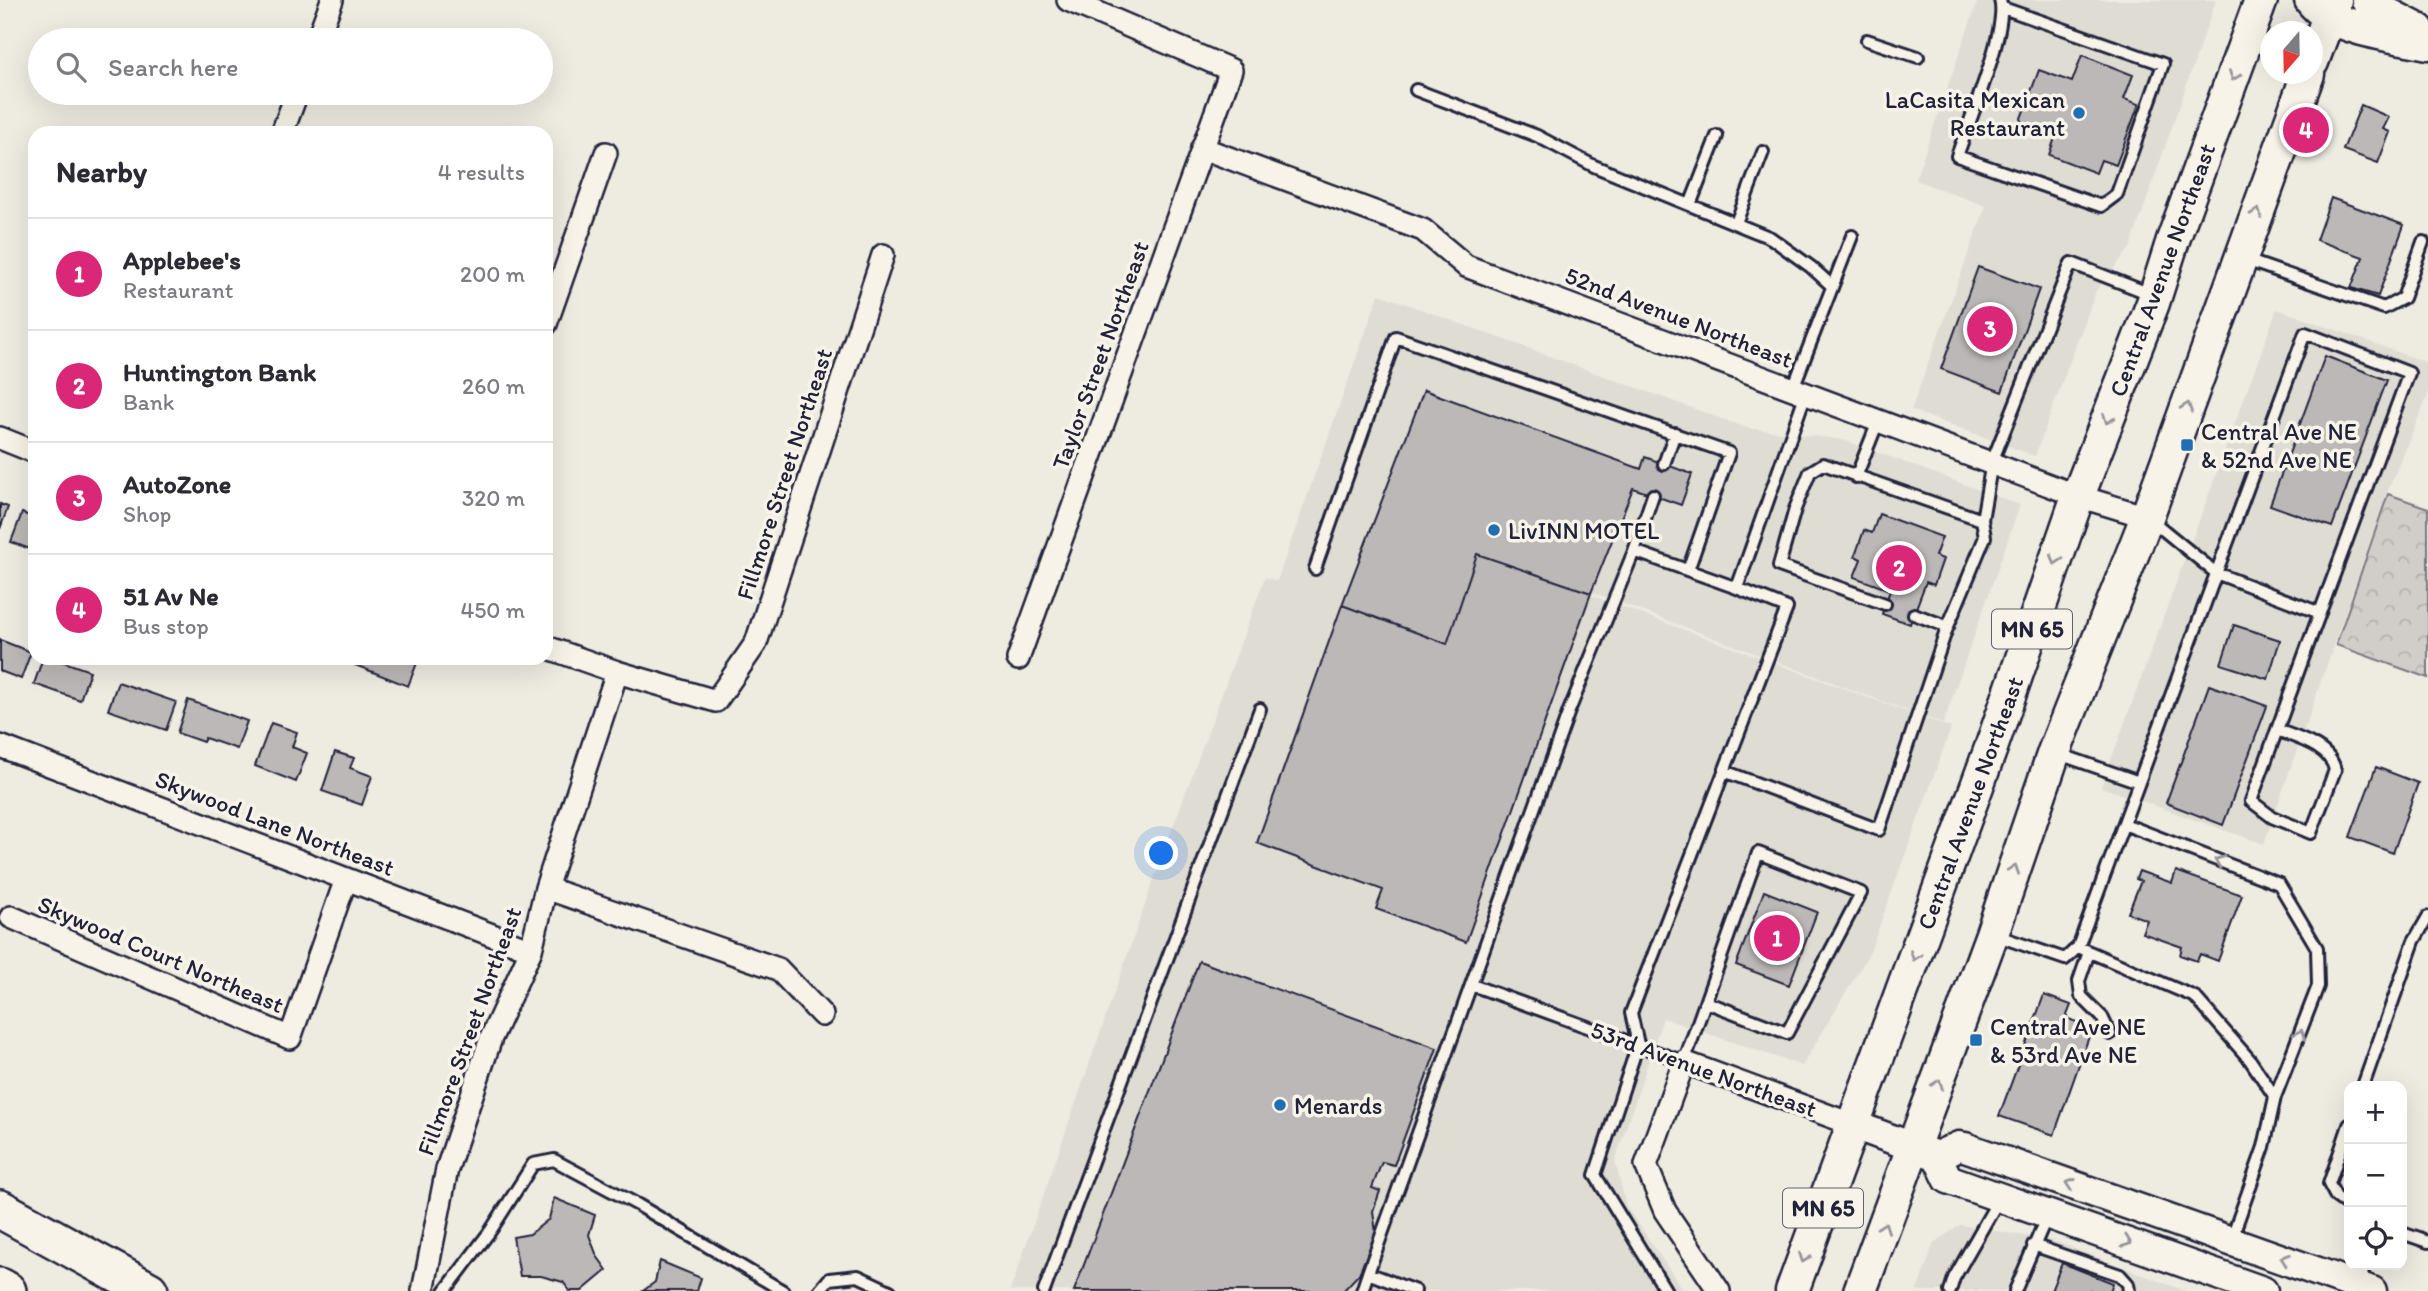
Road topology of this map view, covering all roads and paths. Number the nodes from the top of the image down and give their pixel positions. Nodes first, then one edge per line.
1 (332, 0) edge
2 (1068, 0) edge
3 (2300, 0) edge
4 (2368, 0) edge
5 (2002, 4) edge
6 (2255, 4) edge
7 (2325, 5) edge
8 (2310, 21) edge
9 (322, 28) edge
10 (2428, 37) edge
11 (1867, 40) dead end
12 (2428, 43) edge
13 (1918, 57) dead end
14 (2304, 84) edge
15 (1416, 90) dead end
16 (292, 105) edge
17 (285, 126) edge
18 (1717, 136) dead end
19 (1202, 148) junction
20 (1763, 152) dead end
21 (606, 153) dead end
22 (1690, 205) junction
23 (1736, 223) junction
24 (1852, 236) dead end
25 (2423, 242) dead end
26 (883, 255) dead end
27 (2240, 258) junction
28 (1832, 286) junction
29 (2155, 296) junction
30 (553, 304) edge
31 (1799, 391) junction
32 (1880, 419) junction
33 (1675, 433) junction
34 (0, 438) edge
35 (28, 449) edge
36 (1993, 462) junction
37 (1664, 464) dead end
38 (1856, 477) junction
39 (1653, 495) dead end
40 (2078, 496) junction
41 (2147, 517) junction
42 (1982, 520) junction
43 (1634, 551) junction
44 (1315, 569) dead end
45 (1688, 570) junction
46 (2216, 573) junction
47 (1737, 588) junction
48 (1885, 604) dead end
49 (2320, 613) junction
50 (1914, 614) dead end
51 (1948, 627) junction
52 (553, 650) edge
53 (1018, 659) dead end
54 (617, 673) junction
55 (1260, 709) dead end
56 (2277, 730) junction
57 (0, 746) edge
58 (2054, 752) junction
59 (1724, 771) junction
60 (2139, 782) junction
61 (2124, 824) junction
62 (346, 879) junction
63 (546, 888) junction
64 (2428, 917) edge
65 (10, 918) dead end
66 (1992, 934) junction
67 (531, 950) junction
68 (2084, 950) junction
69 (1472, 985) junction
70 (1706, 1002) junction
71 (822, 1015) dead end
72 (2109, 1034) dead end
73 (1638, 1044) junction
74 (1684, 1062) junction
75 (2365, 1081) edge
76 (2275, 1097) junction
77 (1854, 1125) junction
78 (2344, 1140) edge
79 (1926, 1152) junction
80 (2001, 1197) junction
81 (2344, 1203) edge
82 (0, 1209) edge
83 (2049, 1213) junction
84 (0, 1225) edge
85 (2407, 1235) edge
86 (2231, 1240) junction
87 (2428, 1242) edge
88 (2034, 1245) junction
89 (1368, 1273) junction
90 (2365, 1280) edge
91 (0, 1287) edge
92 (7, 1291) edge
93 (112, 1291) edge
94 (149, 1291) edge
95 (423, 1291) edge
96 (445, 1291) edge
97 (783, 1291) edge
98 (819, 1291) edge
99 (890, 1291) edge
100 (1044, 1291) edge
101 (1362, 1291) edge
102 (1415, 1291) edge
103 (1666, 1291) edge
104 (1719, 1291) edge
105 (1792, 1291) edge
106 (1860, 1291) edge
107 (1950, 1291) edge
108 (2015, 1291) edge
109 (2129, 1291) edge
110 (2263, 1291) edge

1 - 9 street
2 - 19 street, Taylor Street Northeast
3 - 8 main road
4 - 10 main road
5 - 5 lane
6 -> 29 main road, Central Avenue Northeast / MN 65
7 - 12 main road
11 - 13 lane
27 -> 14 main road, MN 65
15 - 22 lane
16 - 17 street
18 - 22 lane
19 - 31 street, 52nd Avenue Northeast
19 - 53 street, Taylor Street Northeast
20 - 23 lane
21 - 30 street
22 - 23 lane
23 - 28 lane
24 - 28 lane
25 - 27 lane
26 - 54 street, Fillmore Street Northeast
41 -> 27 main road, MN 65
28 - 31 lane
29 - 36 lane
29 -> 40 main road, Central Avenue Northeast / MN 65
31 - 32 street, 52nd Avenue Northeast
31 - 47 lane
32 - 36 street, 52nd Avenue Northeast
32 - 38 lane
33 - 37 lane
33 - 44 lane
33 - 45 lane
34 - 35 street
36 - 40 street, 52nd Avenue Northeast
36 - 42 lane
38 - 42 lane
38 - 48 lane
39 - 43 lane
40 - 41 street, 52nd Avenue Northeast
40 -> 77 main road, Central Avenue Northeast / MN 65
41 - 46 lane
41 - 58 main road, MN 65
42 - 51 lane
43 - 45 lane
43 - 69 lane
45 - 47 lane
46 - 49 lane
46 - 49 lane
46 - 60 lane
47 - 59 lane
49 - 56 lane
50 - 51 lane
51 - 59 lane
52 - 54 street
54 - 63 street, Fillmore Street Northeast
55 - 100 lane
56 - 56 lane
57 - 62 street, Skywood Lane Northeast
58 - 60 lane
66 -> 58 main road, MN 65
59 - 73 lane
60 - 61 lane
61 - 68 lane
76 -> 61 lane
62 - 65 street, Skywood Court Northeast
62 - 67 street, Skywood Lane Northeast
63 - 67 street, Fillmore Street Northeast
63 - 71 street
64 - 75 lane
66 - 68 lane
79 -> 66 main road, MN 65
67 - 95 street, Fillmore Street Northeast
68 - 72 lane
68 - 76 lane
69 - 73 lane, 53rd Avenue Northeast
69 - 89 lane
70 - 70 lane
70 - 74 lane
73 - 74 lane, 53rd Avenue Northeast
73 - 103 lane
74 - 77 street, 53rd Avenue Northeast
74 - 104 street
76 - 86 lane
77 - 79 street, 53rd Avenue Northeast
77 -> 105 main road, Central Avenue Northeast / MN 65
78 - 81 lane
79 - 80 street
86 -> 79 street
106 -> 79 main road, MN 65
80 - 83 street
80 - 107 lane
82 - 94 highway
83 - 88 lane
83 -> 110 street
84 - 93 highway
85 - 87 lane
90 -> 86 street
88 - 108 lane
88 - 109 lane
89 - 101 lane
89 - 102 lane
91 - 92 highway
96 - 97 lane
98 - 99 lane

